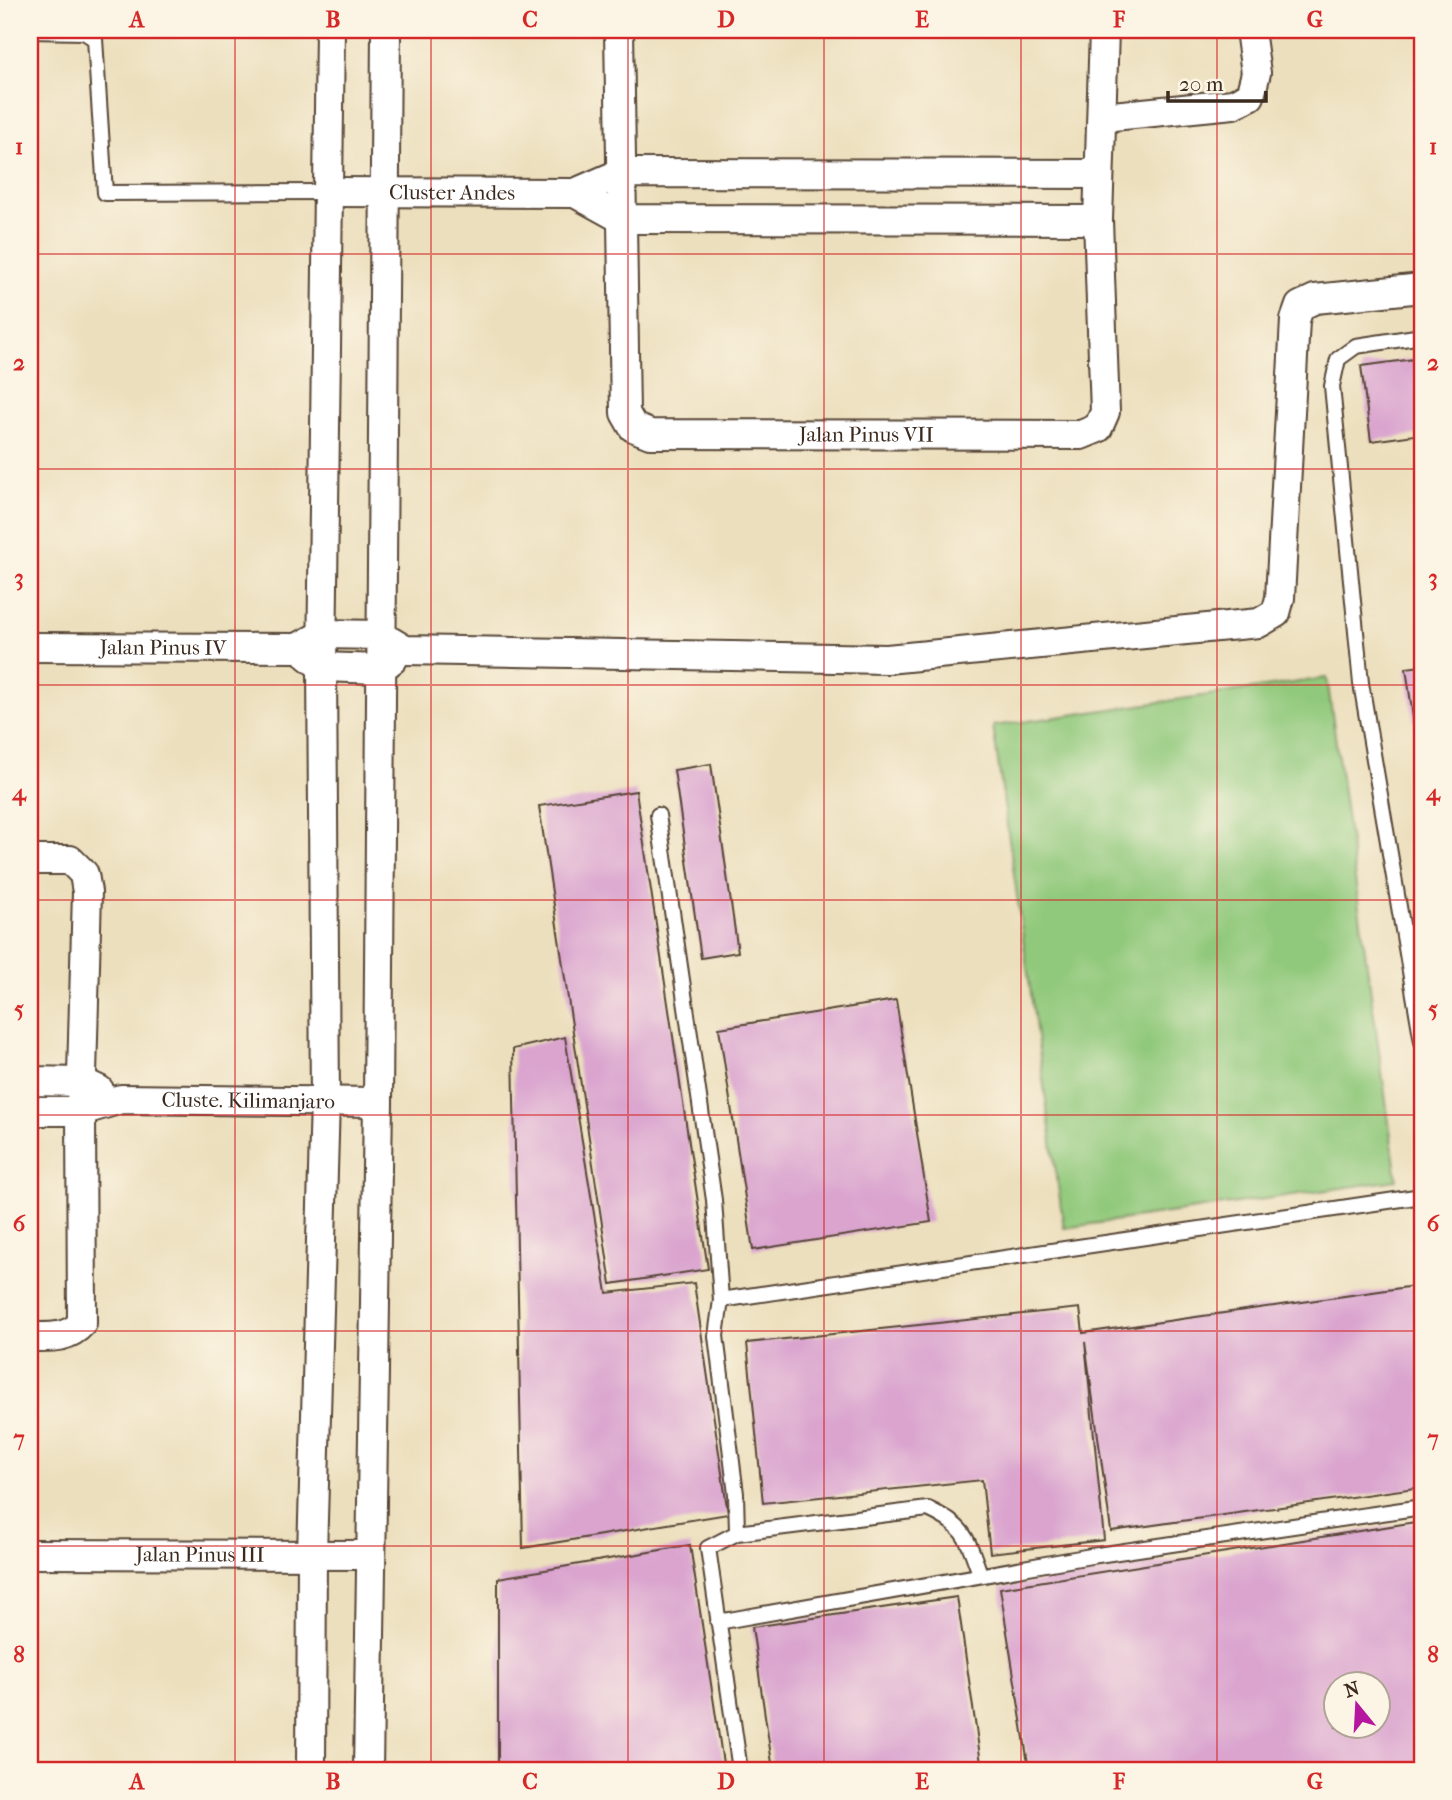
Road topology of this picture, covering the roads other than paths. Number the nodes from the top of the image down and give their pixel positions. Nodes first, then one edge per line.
1 (330, 30) edge
2 (386, 30) edge
3 (619, 30) edge
4 (1104, 30) edge
5 (1250, 30) edge
6 (30, 31) edge
7 (1103, 117) junction
8 (621, 173) junction
9 (1099, 174) junction
10 (328, 192) junction
11 (575, 194) junction
12 (385, 195) junction
13 (622, 219) junction
14 (1098, 220) junction
15 (1422, 288) edge
16 (1422, 335) edge
17 (323, 634) junction
18 (380, 635) junction
19 (30, 647) edge
20 (297, 648) junction
21 (405, 650) junction
22 (322, 667) junction
23 (380, 669) junction
24 (658, 815) dead end
25 (30, 860) edge
26 (1422, 1042) edge
27 (30, 1082) edge
28 (82, 1082) junction
29 (121, 1099) junction
30 (326, 1101) junction
31 (378, 1102) junction
32 (30, 1111) edge
33 (81, 1111) junction
34 (1422, 1196) edge
35 (721, 1300) junction
36 (30, 1337) edge
37 (1422, 1507) edge
38 (737, 1532) junction
39 (30, 1554) edge
40 (312, 1554) junction
41 (370, 1555) junction
42 (980, 1574) junction
43 (718, 1622) junction
44 (311, 1770) edge
45 (368, 1770) edge
46 (740, 1770) edge

1 - 10 street
2 - 12 street
3 - 8 street, Jalan Pinus VII
4 - 7 street, Jalan Pinus VII
5 - 7 street
6 - 10 lane
7 - 9 street, Jalan Pinus VII
8 - 9 street
8 - 11 street
8 - 13 street, Jalan Pinus VII
9 - 14 street, Jalan Pinus VII
10 - 12 street, Cluster Andes
10 - 17 street
11 - 12 street, Cluster Andes
11 - 13 street
12 - 18 street
13 - 14 street
13 - 14 street, Jalan Pinus VII
15 - 21 street
16 - 26 lane
17 - 18 street
17 - 20 street, Jalan Pinus IV
17 - 22 street
18 - 21 street
18 - 23 street
19 - 20 street, Jalan Pinus IV
20 - 22 street
21 - 23 street
22 - 23 street
22 - 30 street
23 - 31 street
24 - 35 lane
25 - 28 street
27 - 28 street, Cluste. Kilimanjaro
28 - 29 street, Cluste. Kilimanjaro
28 - 33 street
29 - 30 street, Cluste. Kilimanjaro
29 - 33 street, Cluste. Kilimanjaro
30 - 31 street, Cluste. Kilimanjaro
30 - 40 street
31 - 41 street
32 - 33 street, Cluste. Kilimanjaro
33 - 36 street
34 - 35 lane
35 - 38 lane
37 - 42 lane
38 - 42 lane
38 - 43 lane
39 - 40 street, Jalan Pinus III
40 - 41 street, Jalan Pinus III
40 - 44 street
41 - 45 street
42 - 43 lane
43 - 46 lane

